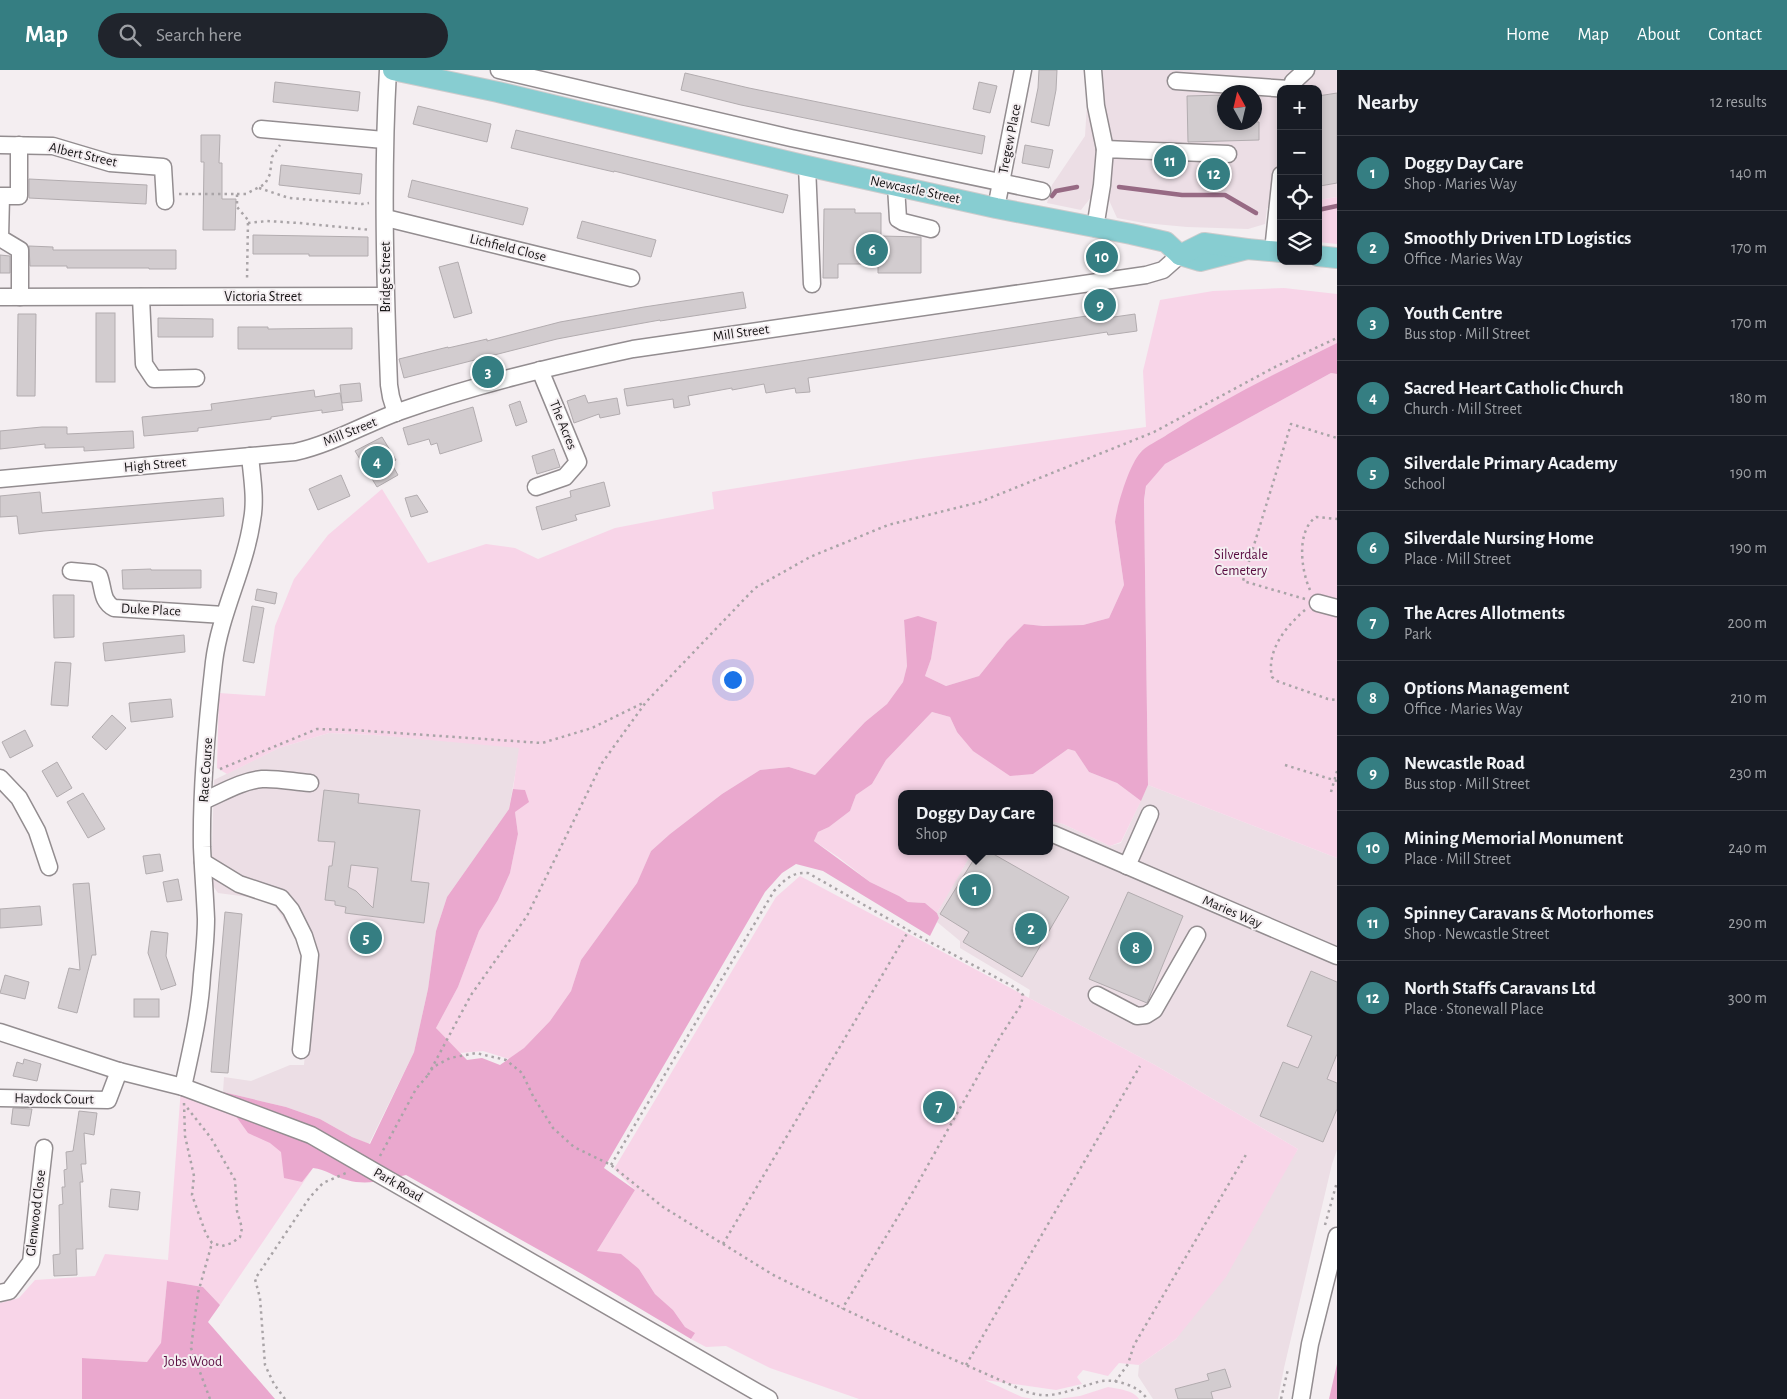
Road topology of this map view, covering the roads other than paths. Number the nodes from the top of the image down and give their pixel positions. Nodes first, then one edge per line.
1 (388, 70) edge
2 (393, 70) edge
3 (1023, 70) edge
4 (1093, 70) edge
5 (502, 71) edge
6 (1297, 79) edge
7 (1176, 81) dead end
8 (498, 92) junction
9 (652, 106) junction
10 (646, 128) junction
11 (261, 129) dead end
12 (384, 140) junction
13 (0, 145) edge
14 (19, 145) junction
15 (1105, 149) junction
16 (1228, 154) dead end
17 (807, 166) junction
18 (1001, 183) junction
19 (896, 186) junction
20 (1042, 191) dead end
21 (165, 198) road end
22 (996, 208) junction
23 (386, 216) junction
24 (931, 228) dead end
25 (1095, 228) junction
26 (1277, 252) edge
27 (1180, 255) junction
28 (1322, 256) edge
29 (1337, 258) edge
30 (631, 278) dead end
31 (812, 284) dead end
32 (386, 296) junction
33 (0, 297) edge
34 (20, 297) junction
35 (141, 297) junction
36 (540, 370) junction
37 (196, 378) dead end
38 (396, 413) junction
39 (310, 449) joint
40 (250, 456) junction
41 (0, 479) edge
42 (536, 486) dead end
43 (71, 571) dead end
44 (1318, 603) road end
45 (1337, 608) edge
46 (224, 615) junction
47 (0, 778) edge
48 (310, 783) dead end
49 (203, 801) junction
50 (1150, 814) dead end
51 (1054, 834) dead end
52 (203, 862) junction
53 (1126, 866) junction
54 (49, 867) dead end
55 (1197, 935) dead end
56 (1337, 956) edge
57 (1097, 995) dead end
58 (0, 1032) edge
59 (300, 1050) dead end
60 (119, 1071) junction
61 (184, 1095) junction
62 (0, 1098) edge
63 (44, 1148) dead end
64 (1337, 1236) edge
65 (0, 1293) edge
66 (769, 1399) edge
67 (1300, 1399) edge

1 - 12 street, Bridge Street
2 - 8 main road, Newcastle Street
3 - 18 street, Tregew Place
4 - 15 street
5 - 8 street, Newcastle Street
5 - 9 street, Newcastle Street
6 - 7 street
8 - 10 main road, Newcastle Street
9 - 10 street
9 - 18 street, Newcastle Street
10 - 17 main road, Newcastle Street
11 - 12 street
12 - 23 street, Bridge Street
13 - 14 street, Albert Street
14 - 21 street, Albert Street
14 - 34 street
15 - 16 street
15 - 25 street
17 - 19 main road, Newcastle Street
17 - 31 street
18 - 20 street, Newcastle Street
18 - 22 street, Tregew Place
19 - 22 main road, Newcastle Street
19 - 24 street
22 - 25 main road, Newcastle Street
23 - 30 street, Lichfield Close
23 - 32 street, Bridge Street
25 - 27 main road, Newcastle Street
26 - 27 main road
27 - 36 street, Mill Street
28 - 29 main road
32 - 35 street, Victoria Street
32 - 38 street, Bridge Street
33 - 34 street, Victoria Street
34 - 35 street, Victoria Street
35 - 37 street
36 - 38 street, Mill Street
36 - 42 street, The Acres
38 - 39 street, Mill Street
39 - 40 street, High Street
40 - 41 street, High Street
40 - 46 street, Race Course
43 - 46 street, Duke Place
44 - 45 street
46 - 49 street, Race Course
47 - 54 street
48 - 49 street
49 - 52 street, Race Course
50 - 53 street
51 - 53 street, Maries Way
52 - 59 street
52 - 61 street, Race Course
53 - 56 street, Maries Way
55 - 57 street
58 - 60 street, Park Road
60 - 61 street, Park Road
60 - 62 street, Haydock Court
61 - 66 street, Park Road
63 - 65 street, Glenwood Close
64 - 67 street

